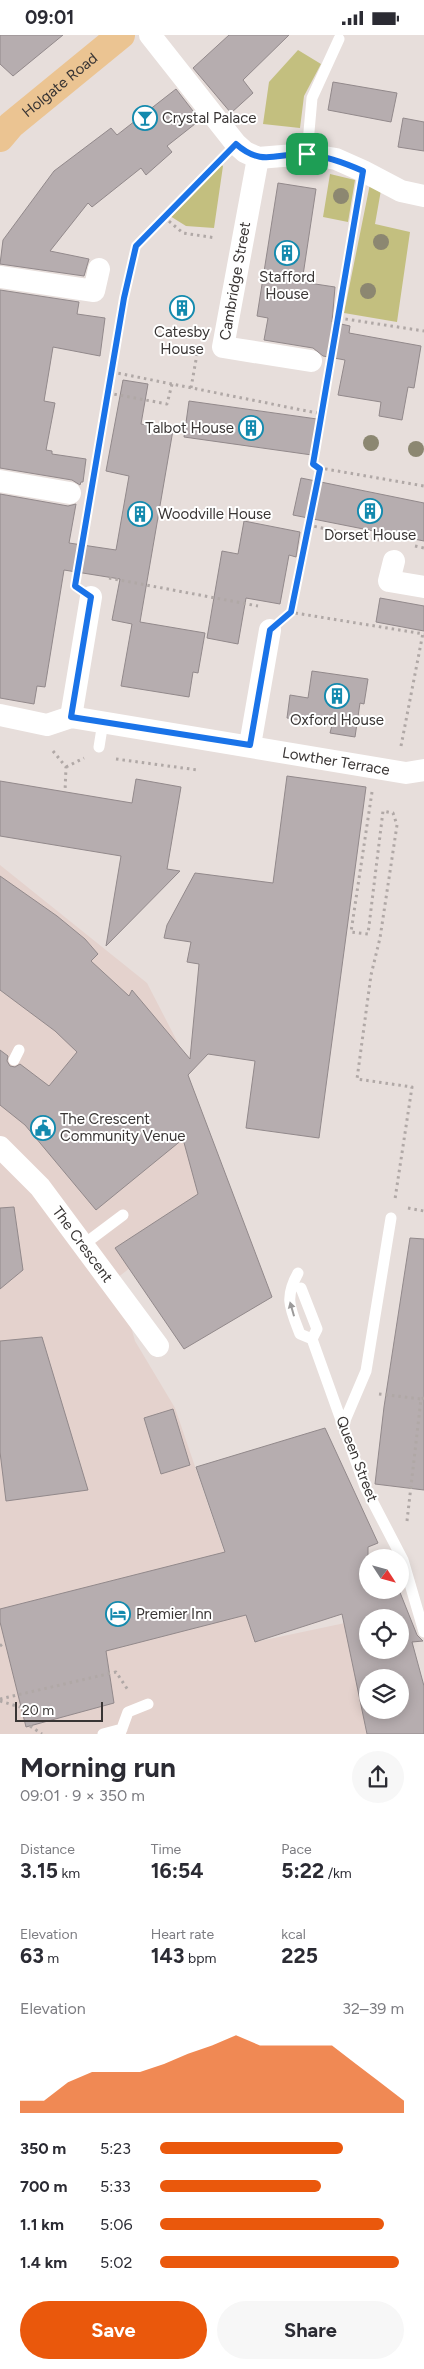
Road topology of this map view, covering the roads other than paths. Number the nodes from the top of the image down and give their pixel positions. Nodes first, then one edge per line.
1 (121, 35) edge
2 (150, 35) edge
3 (339, 39) dead end
4 (0, 138) edge
5 (307, 154) junction
6 (258, 158) junction
7 (424, 196) edge
8 (99, 269) dead end
9 (0, 277) edge
10 (320, 366) road end
11 (0, 481) edge
12 (81, 490) road end
13 (395, 549) road end
14 (424, 587) edge
15 (91, 597) road end
16 (270, 630) road end
17 (0, 715) edge
18 (71, 717) junction
19 (103, 722) junction
20 (250, 745) junction
21 (95, 751) road end
22 (424, 770) edge
23 (0, 1147) edge
24 (392, 1212) road end
25 (122, 1215) dead end
26 (83, 1245) junction
27 (298, 1273) dead end
28 (301, 1288) dead end
29 (312, 1339) junction
30 (158, 1346) dead end
31 (343, 1425) junction
32 (424, 1632) edge
33 (144, 1705) road end
34 (121, 1732) edge
35 (103, 1734) edge

1 - 4 main road, Holgate Road
2 - 6 street
3 - 5 lane
5 - 6 street
5 - 7 street
6 - 10 street, Cambridge Street
8 - 9 street
11 - 12 street
13 - 14 street
15 - 18 street
16 - 20 street
17 - 18 street, Lowther Terrace
18 - 19 street, Lowther Terrace
19 - 20 street, Lowther Terrace
19 - 21 lane
20 - 22 street, Lowther Terrace
23 - 26 street, The Crescent
24 - 31 lane
25 - 26 lane
26 - 30 street, The Crescent
29 -> 27 lane
28 - 29 lane
29 - 31 lane, Queen Street
31 - 32 lane, Queen Street
33 - 34 lane
34 - 35 lane

